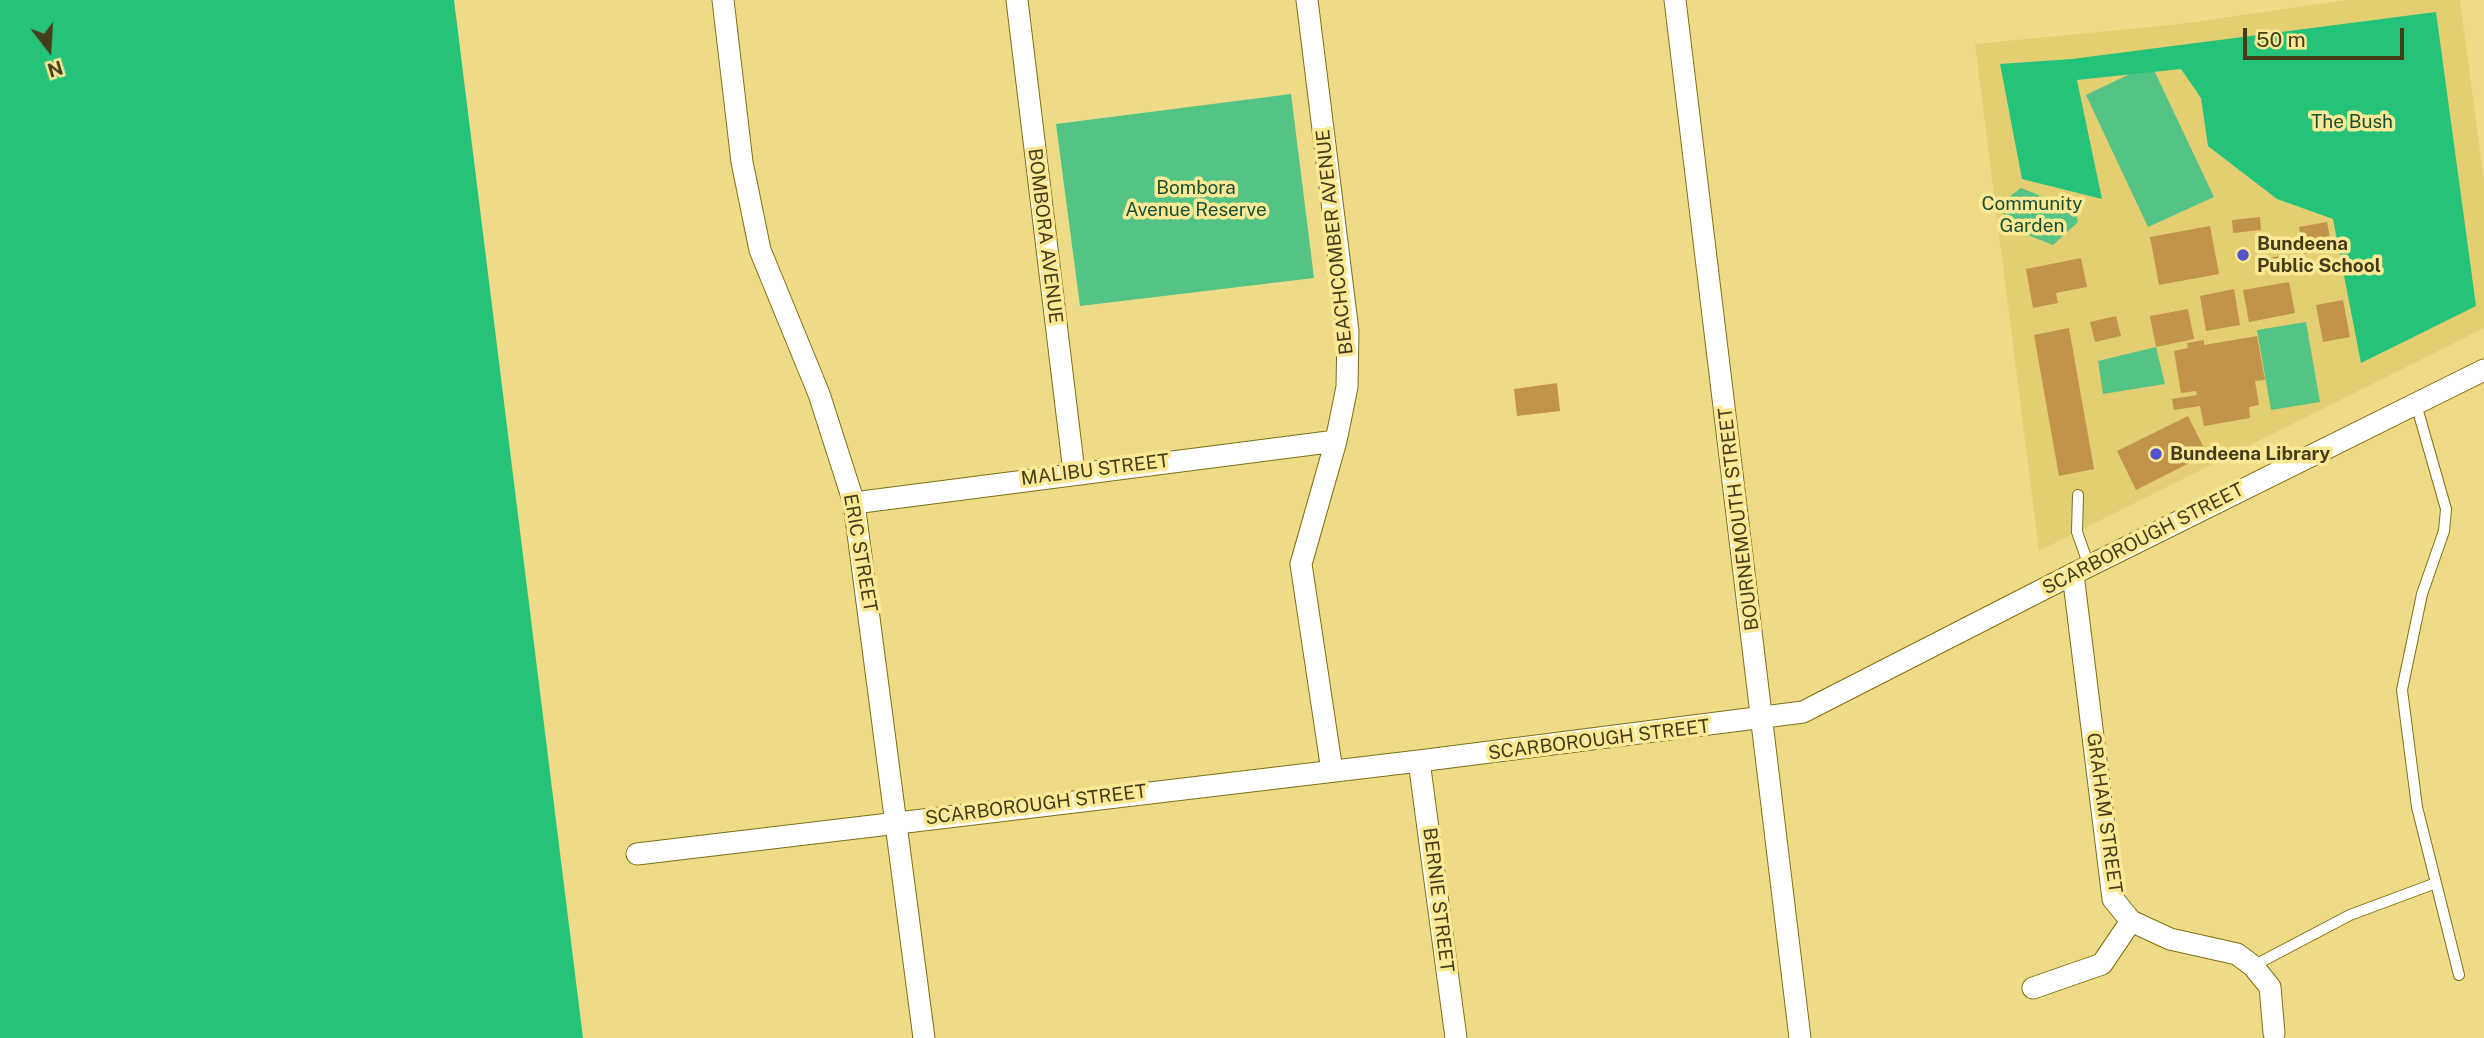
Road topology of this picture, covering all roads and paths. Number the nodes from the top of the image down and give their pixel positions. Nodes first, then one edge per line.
1 (723, 0) edge
2 (1017, 0) edge
3 (1307, 0) edge
4 (1675, 0) edge
5 (2484, 370) edge
6 (2416, 404) junction
7 (1336, 441) junction
8 (1074, 472) junction
9 (2078, 495) dead end
10 (854, 503) junction
11 (2081, 570) junction
12 (1762, 720) junction
13 (1419, 761) junction
14 (1332, 771) junction
15 (897, 821) junction
16 (637, 854) dead end
17 (2436, 883) junction
18 (2131, 921) junction
19 (2253, 966) junction
20 (2459, 975) dead end
21 (2033, 988) dead end
22 (2274, 1033) dead end
23 (924, 1038) edge
24 (1456, 1038) edge
25 (1800, 1038) edge

1 - 10 street, ERIC STREET
2 - 8 street, BOMBORA AVENUE
3 - 7 street, BEACHCOMBER AVENUE
4 - 12 street, BOURNEMOUTH STREET
5 - 6 street, SCARBOROUGH STREET
6 - 11 street, SCARBOROUGH STREET
6 - 17 lane
7 - 8 street, MALIBU STREET
7 - 14 street, BEACHCOMBER AVENUE
8 - 10 street, MALIBU STREET
9 - 11 lane
10 - 15 street, ERIC STREET
11 - 12 street, SCARBOROUGH STREET
11 - 18 street, GRAHAM STREET
12 - 13 street, SCARBOROUGH STREET
12 - 25 street, BOURNEMOUTH STREET
13 - 14 street, SCARBOROUGH STREET
13 - 24 street, BERNIE STREET
14 - 15 street, SCARBOROUGH STREET
15 - 16 street, SCARBOROUGH STREET
15 - 23 street, ERIC STREET
17 - 19 lane
17 - 20 lane
18 - 19 street
18 - 21 street
19 - 22 street

